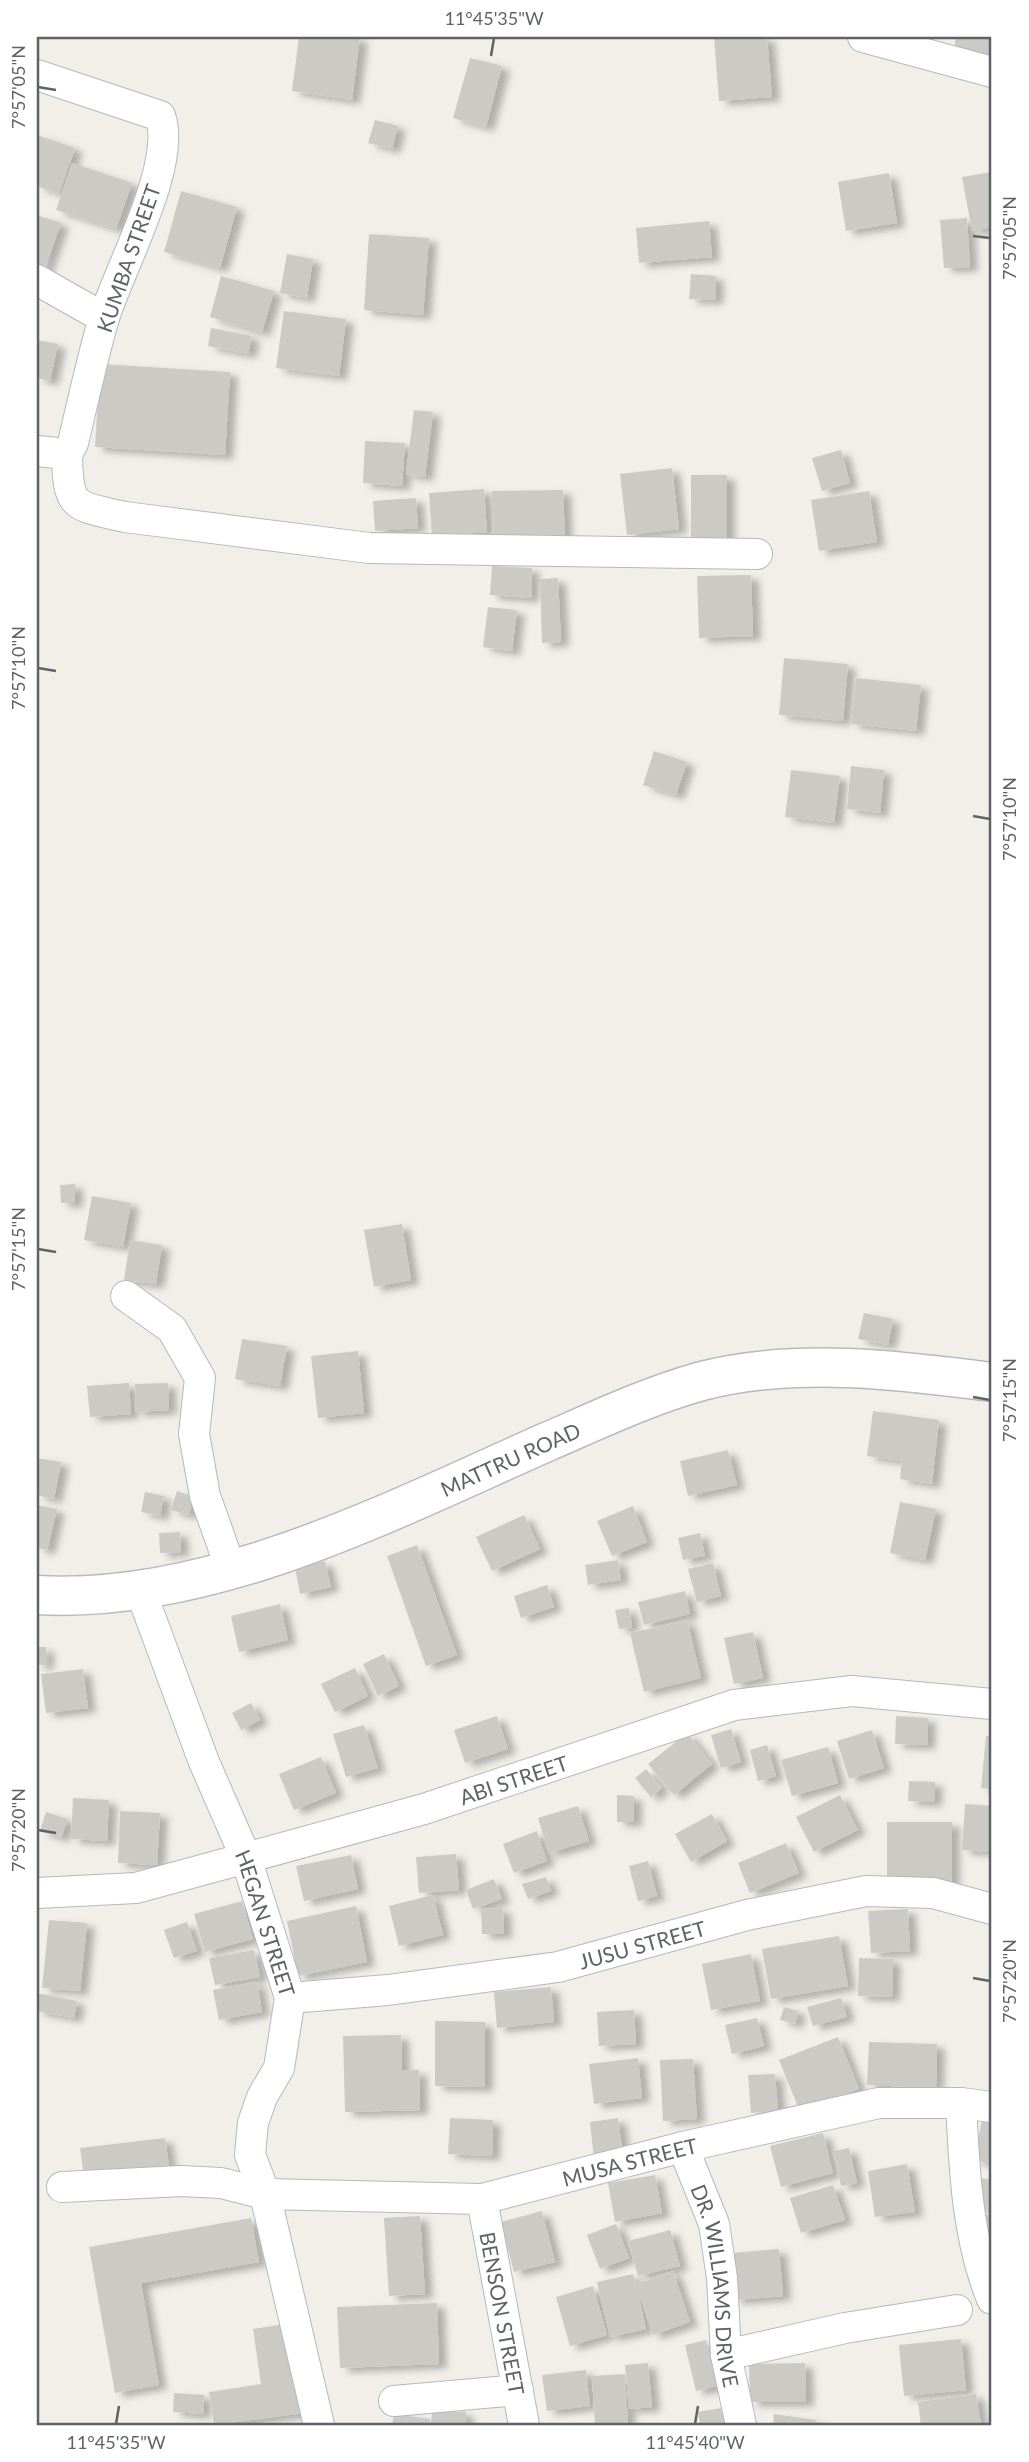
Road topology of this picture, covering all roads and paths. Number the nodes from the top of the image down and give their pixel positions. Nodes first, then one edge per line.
1 (863, 37) edge
2 (992, 72) edge
3 (37, 75) edge
4 (37, 280) edge
5 (104, 317) junction
6 (37, 451) edge
7 (66, 454) junction
8 (757, 554) dead end
9 (126, 1296) dead end
10 (992, 1382) edge
11 (232, 1572) junction
12 (141, 1592) junction
13 (37, 1595) edge
14 (992, 1704) edge
15 (246, 1858) junction
16 (37, 1893) edge
17 (992, 1909) edge
18 (290, 1998) junction
19 (961, 2103) junction
20 (992, 2107) edge
21 (683, 2147) junction
22 (62, 2187) dead end
23 (265, 2194) junction
24 (482, 2200) junction
25 (992, 2299) edge
26 (957, 2310) dead end
27 (726, 2355) junction
28 (518, 2390) junction
29 (394, 2401) dead end
30 (319, 2425) edge
31 (524, 2425) edge
32 (741, 2425) edge

1 - 2 street
3 - 5 street, KUMBA STREET
4 - 5 street
5 - 7 street, KUMBA STREET
6 - 7 street
7 - 8 street
9 - 11 street
10 - 11 main road, MATTRU ROAD
11 - 12 main road, MATTRU ROAD
12 - 13 main road, MATTRU ROAD
12 - 15 street, HEGAN STREET
14 - 15 street, ABI STREET
15 - 16 street, ABI STREET
15 - 18 street, HEGAN STREET
17 - 18 street, JUSU STREET
18 - 23 street, HEGAN STREET
19 - 20 street, MUSA STREET
19 - 21 street, MUSA STREET
19 - 25 street
21 - 24 street, MUSA STREET
21 - 27 street, DR. WILLIAMS DRIVE
22 - 23 street, MUSA STREET
23 - 24 street, MUSA STREET
23 - 30 street, HEGAN STREET
24 - 28 street, BENSON STREET
26 - 27 street
27 - 32 street, DR. WILLIAMS DRIVE
28 - 29 street
28 - 31 street, BENSON STREET

